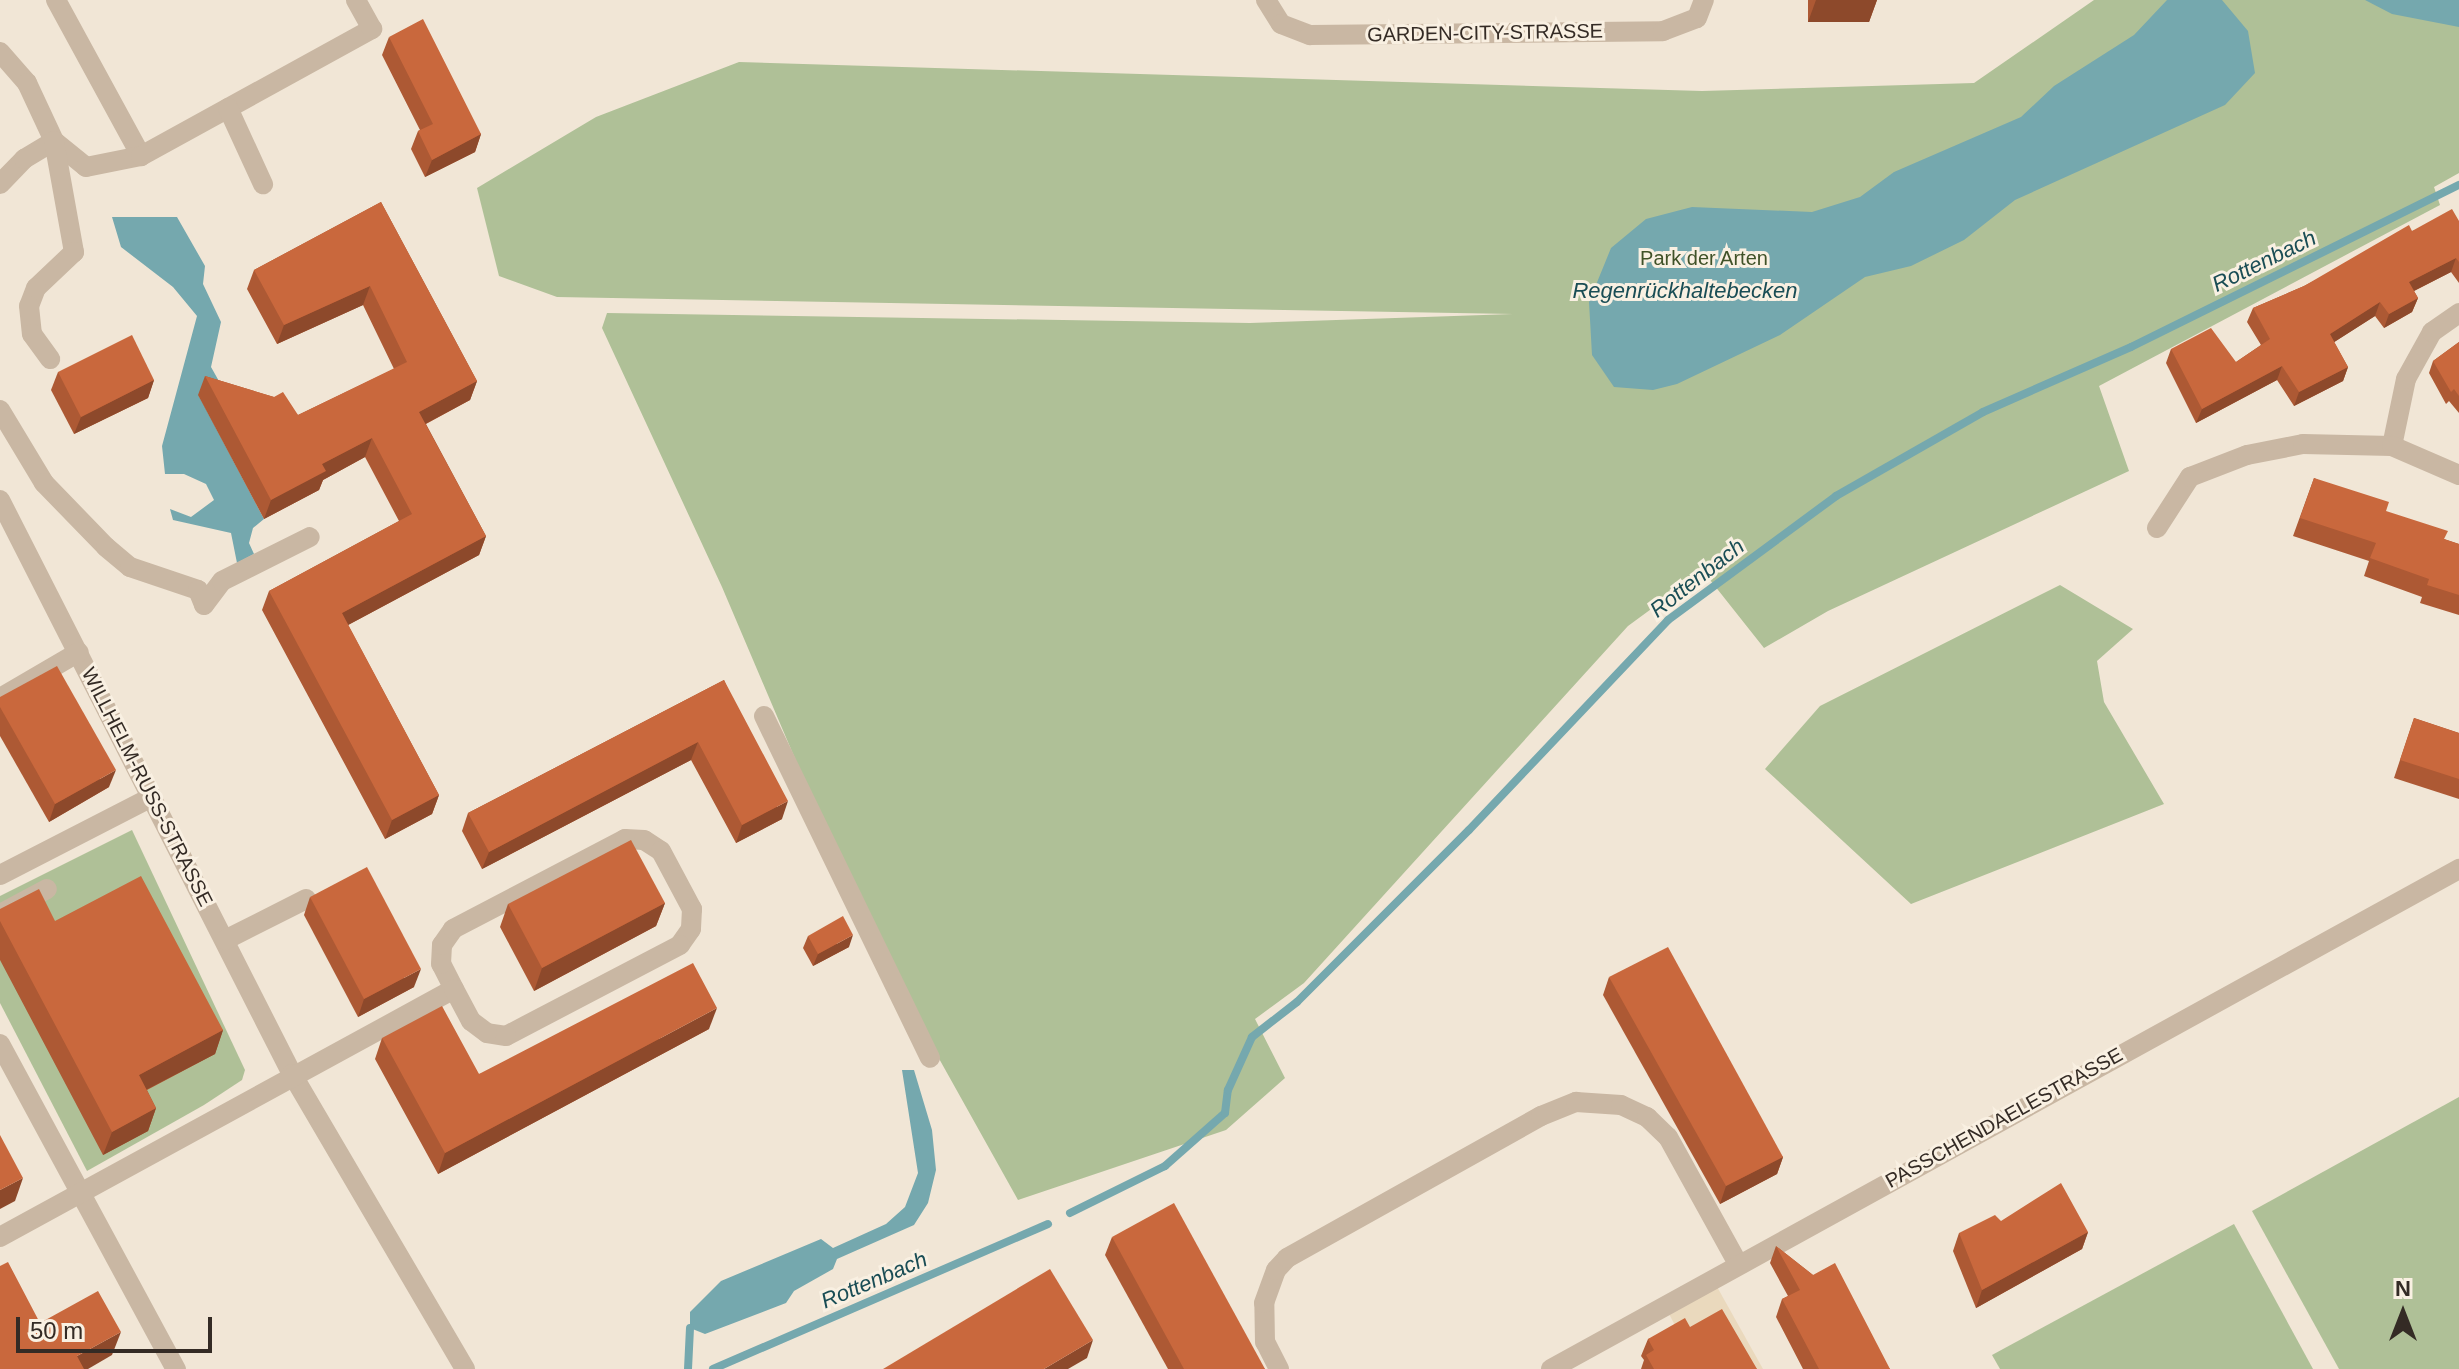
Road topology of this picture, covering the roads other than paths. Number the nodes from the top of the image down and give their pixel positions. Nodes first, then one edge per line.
1 (56, 0) edge
2 (356, 0) edge
3 (1266, 0) edge
4 (1704, 0) edge
5 (0, 52) edge
6 (228, 108) junction
7 (54, 141) junction
8 (141, 156) junction
9 (0, 184) edge
10 (263, 184) dead end
11 (2459, 313) edge
12 (50, 359) dead end
13 (0, 410) edge
14 (2392, 446) junction
15 (2459, 475) edge
16 (0, 500) edge
17 (2157, 528) dead end
18 (310, 537) dead end
19 (79, 652) junction
20 (0, 698) edge
21 (764, 716) dead end
22 (152, 797) junction
23 (2459, 869) edge
24 (0, 875) edge
25 (47, 889) dead end
26 (306, 899) dead end
27 (0, 914) edge
28 (225, 940) junction
29 (454, 989) junction
30 (0, 1044) edge
31 (930, 1058) dead end
32 (292, 1074) junction
33 (80, 1194) junction
34 (0, 1237) edge
35 (1738, 1264) junction
36 (176, 1369) edge
37 (465, 1369) edge
38 (1279, 1369) edge
39 (1551, 1369) edge

1 - 8 street
2 - 6 street
3 - 4 street, GARDEN-CITY-STRASSE
5 - 7 street
6 - 8 street
6 - 10 street
7 - 8 street
7 - 9 street
7 - 12 street
11 - 14 street
13 - 18 street
14 - 15 street
14 - 17 street
16 - 19 street, WILLHELM-RUSS-STRASSE
19 - 20 street
19 - 22 street, WILLHELM-RUSS-STRASSE
21 - 31 street
22 - 24 street
22 - 28 street, WILLHELM-RUSS-STRASSE
23 - 35 street, PASSCHENDAELESTRASSE
25 - 27 street
26 - 28 street
28 - 32 street, WILLHELM-RUSS-STRASSE
29 - 29 street
29 - 32 street
30 - 33 street
32 - 33 street
32 - 37 street, WILLHELM-RUSS-STRASSE
33 - 34 street
33 - 36 street
35 - 38 street
35 - 39 street, PASSCHENDAELESTRASSE

